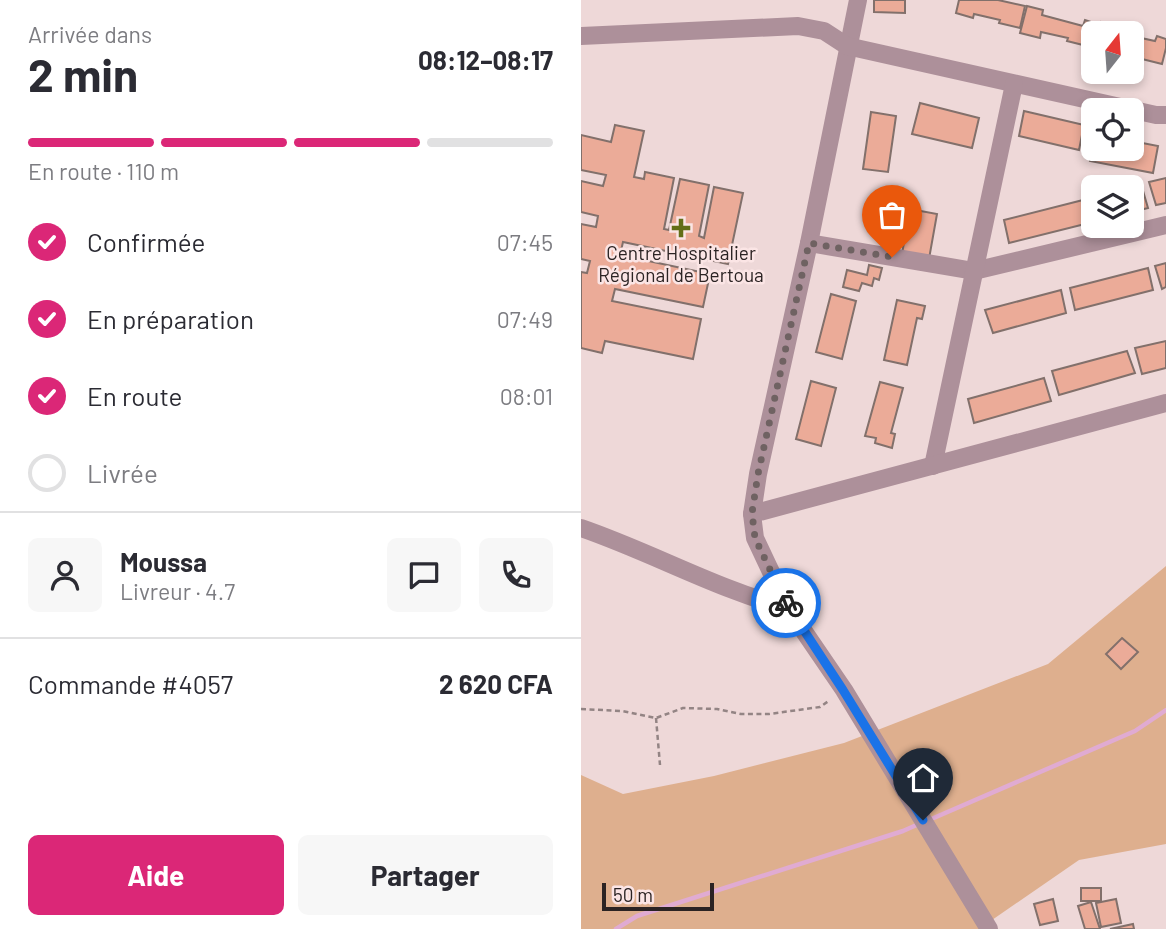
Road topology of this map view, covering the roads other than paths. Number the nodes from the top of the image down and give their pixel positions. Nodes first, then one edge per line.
1 (858, 0) edge
2 (581, 36) edge
3 (847, 47) junction
4 (1014, 84) junction
5 (1166, 115) edge
6 (1166, 225) edge
7 (809, 243) junction
8 (974, 271) junction
9 (1166, 403) edge
10 (933, 466) junction
11 (752, 513) junction
12 (581, 528) edge
13 (788, 608) junction
14 (989, 929) edge

1 - 3 street
2 - 3 street
3 - 4 street
3 - 7 street
4 - 5 street
4 - 8 street
6 - 8 street
7 - 8 street
7 - 11 street
8 - 10 street
9 - 10 street
10 - 11 street
11 - 13 street
12 - 13 street
13 - 14 street

